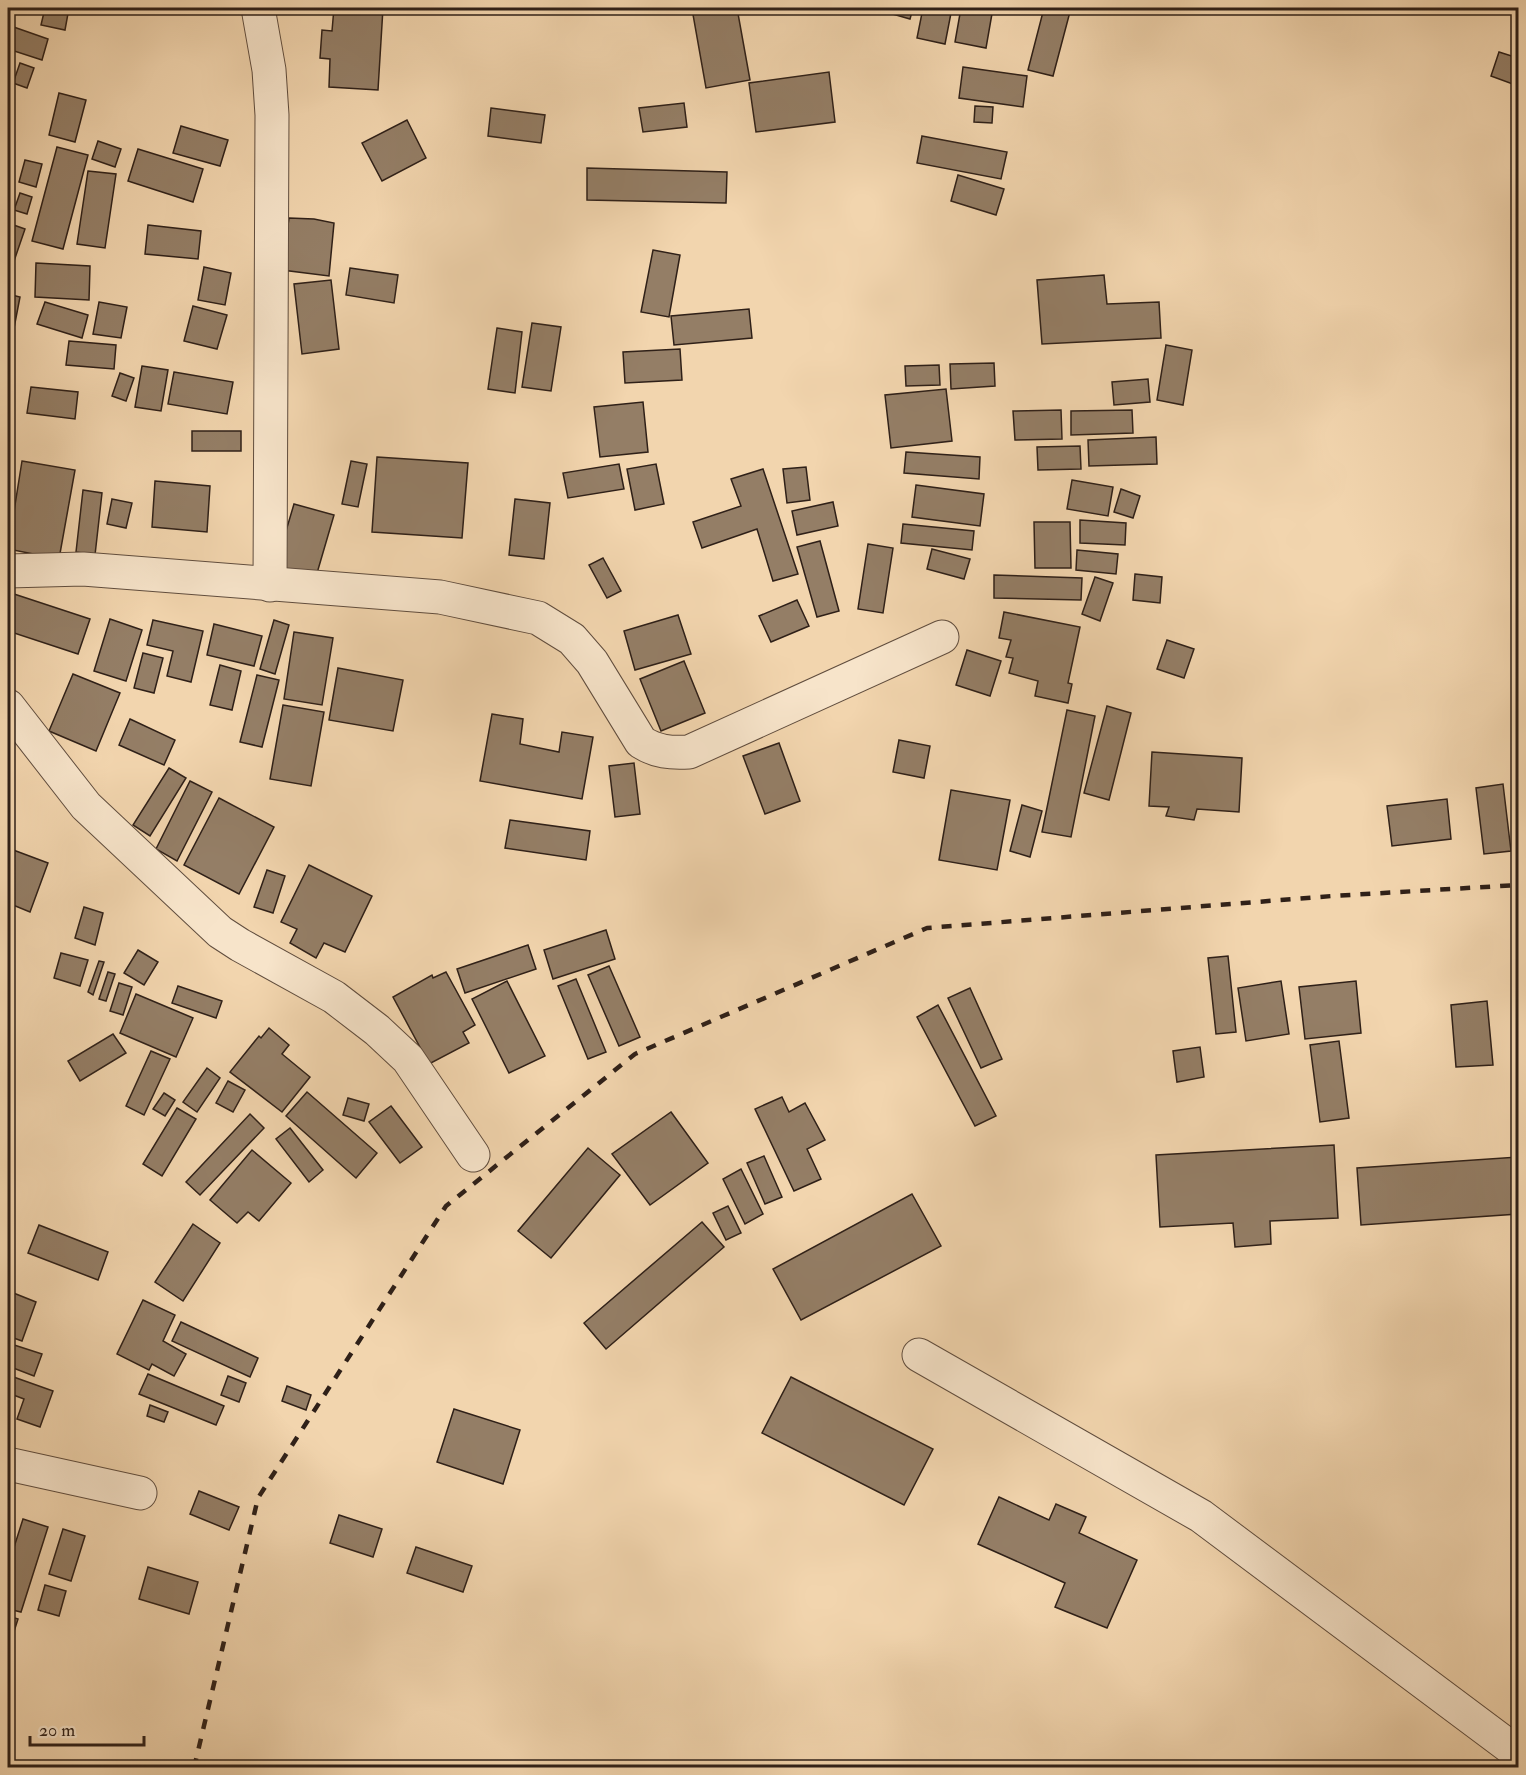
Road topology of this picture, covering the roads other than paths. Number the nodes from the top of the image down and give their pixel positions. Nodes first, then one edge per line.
1 (258, 8) edge
2 (8, 571) edge
3 (270, 585) junction
4 (942, 637) dead end
5 (8, 706) edge
6 (473, 1155) dead end
7 (919, 1355) dead end
8 (8, 1464) edge
9 (140, 1494) dead end
10 (1518, 1753) edge

1 - 3 street
2 - 3 street
3 - 4 street
5 - 6 street
7 - 10 street
8 - 9 street

